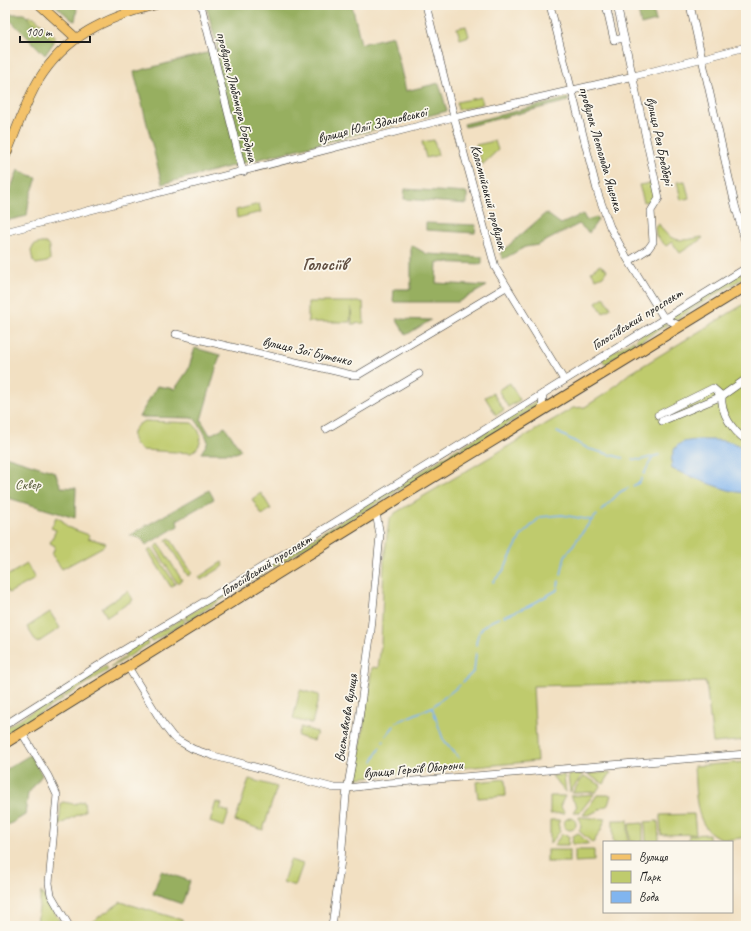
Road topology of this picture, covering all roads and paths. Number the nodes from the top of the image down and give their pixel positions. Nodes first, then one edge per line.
1 (40, 5) edge
2 (155, 5) edge
3 (201, 5) edge
4 (426, 5) edge
5 (550, 5) edge
6 (606, 5) edge
7 (617, 5) edge
8 (690, 5) edge
9 (76, 38) junction
10 (624, 38) junction
11 (746, 47) edge
12 (701, 60) junction
13 (633, 76) junction
14 (571, 90) junction
15 (454, 117) junction
16 (5, 157) edge
17 (243, 172) junction
18 (5, 232) edge
19 (746, 244) edge
20 (629, 261) junction
21 (746, 267) edge
22 (745, 286) edge
23 (506, 287) junction
24 (665, 318) junction
25 (680, 326) junction
26 (176, 334) dead end
27 (419, 374) dead end
28 (746, 379) edge
29 (564, 380) junction
30 (543, 394) junction
31 (722, 396) junction
32 (542, 410) junction
33 (326, 429) dead end
34 (746, 440) edge
35 (376, 513) junction
36 (128, 667) junction
37 (5, 725) edge
38 (22, 733) junction
39 (5, 743) edge
40 (746, 754) edge
41 (348, 788) junction
42 (69, 926) edge
43 (332, 926) edge

1 - 9 main road
2 - 9 main road
3 - 17 street, провулок Любомира Бордуна
4 - 15 street, Коломийський провулок
5 - 14 street, провулок Леопольда Ященка
6 - 10 street
7 - 10 street, вулиця Рея Бредбері
8 - 12 street
9 - 16 main road
10 - 13 street, вулиця Рея Бредбері
11 - 12 street, вулиця Юлії Здановської
12 - 13 street, вулиця Юлії Здановської
12 - 19 street
13 - 14 street, вулиця Юлії Здановської
13 - 20 street, вулиця Рея Бредбері
14 - 15 street, вулиця Юлії Здановської
14 - 20 street, провулок Леопольда Ященка
15 - 17 street, вулиця Юлії Здановської
15 - 23 street, Коломийський провулок
17 - 18 street, вулиця Юлії Здановської
20 - 24 street, провулок Леопольда Ященка
21 - 24 street, Голосіївський проспект
22 - 25 highway, Голосіївський проспект
23 - 26 street, вулиця Зої Бутенко
23 - 29 street, Коломийський провулок
24 - 25 street, провулок Леопольда Ященка
24 - 29 street, Голосіївський проспект
25 - 32 highway, Голосіївський проспект
27 - 33 street
28 - 31 street
29 - 30 street, Голосіївський проспект
30 - 32 street
30 - 37 street, Голосіївський проспект
31 - 31 street
31 - 34 street
32 - 35 highway, Голосіївський проспект
35 - 36 highway, Голосіївський проспект
35 - 41 street, Виставкова вулиця
36 - 38 highway, Голосіївський проспект
36 - 41 street, вулиця Героїв Оборони
38 - 39 highway, Голосіївський проспект
38 - 42 street
40 - 41 street, вулиця Героїв Оборони
41 - 43 street, Виставкова вулиця

